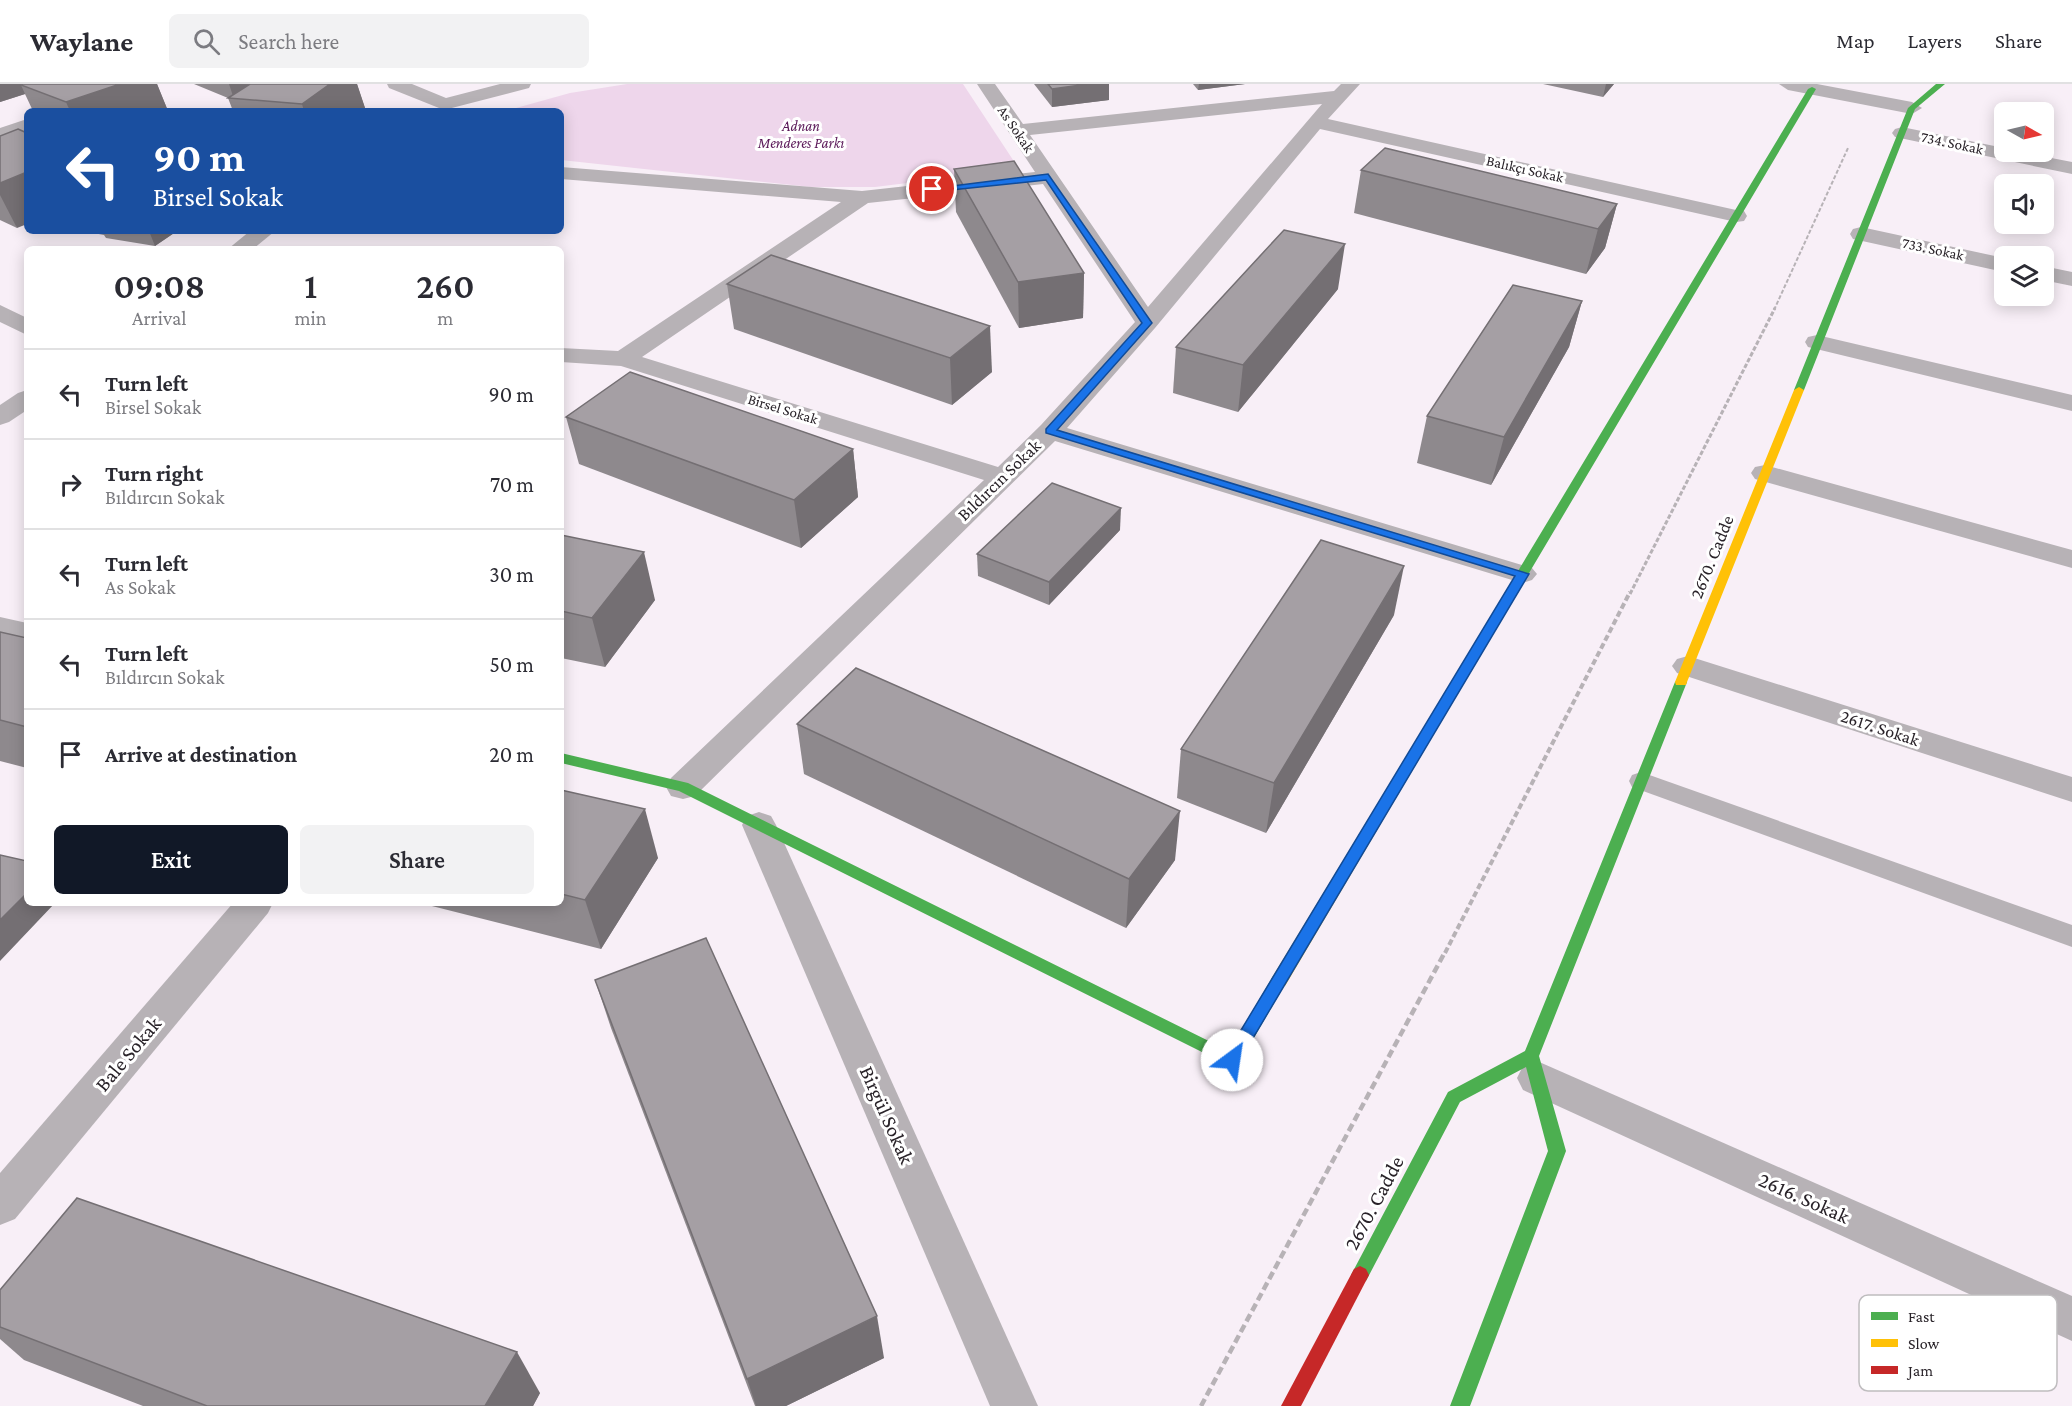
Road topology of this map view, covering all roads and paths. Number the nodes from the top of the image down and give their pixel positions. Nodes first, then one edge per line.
1 (396, 84) edge
2 (522, 84) edge
3 (986, 84) edge
4 (1788, 84) edge
5 (1941, 84) edge
6 (1812, 89) junction
7 (1345, 90) edge
8 (440, 107) edge
9 (1912, 108) junction
10 (1315, 122) junction
11 (24, 126) edge
12 (1017, 131) junction
13 (1902, 132) junction
14 (0, 135) edge
15 (2072, 168) edge
16 (564, 173) edge
17 (1048, 177) junction
18 (862, 197) junction
19 (1736, 216) junction
20 (260, 234) edge
21 (1861, 234) junction
22 (243, 246) edge
23 (1994, 263) edge
24 (2054, 275) edge
25 (2072, 279) edge
26 (0, 312) edge
27 (1147, 323) junction
28 (24, 326) edge
29 (1817, 342) junction
30 (564, 355) edge
31 (622, 359) junction
32 (24, 400) edge
33 (2072, 403) edge
34 (0, 417) edge
35 (1050, 431) junction
36 (1765, 473) junction
37 (1003, 477) junction
38 (2072, 560) edge
39 (1522, 574) junction
40 (0, 627) edge
41 (24, 632) edge
42 (1688, 666) junction
43 (564, 759) edge
44 (1641, 781) junction
45 (683, 787) junction
46 (2072, 790) edge
47 (759, 825) junction
48 (252, 906) edge
49 (2072, 936) edge
50 (1534, 1067) junction
51 (0, 1205) edge
52 (2021, 1295) edge
53 (2057, 1312) edge
54 (2072, 1319) edge
55 (1014, 1406) edge
56 (1201, 1406) edge
57 (1291, 1406) edge
58 (1460, 1406) edge

1 - 8 street
2 - 8 street
3 - 12 street, As Sokak
4 - 6 street
5 - 9 street, 2670. Cadde
6 - 9 street
6 - 19 street
7 - 10 street, Bıldırcın Sokak
7 - 12 street, Bıldırcın Sokak
9 - 13 street, 2670. Cadde
10 - 19 street, Balıkçı Sokak
10 - 27 street, Bıldırcın Sokak
11 - 14 street
12 - 17 street, As Sokak
13 - 15 street, 734. Sokak
13 - 21 street, 2670. Cadde
13 - 56 path
16 - 18 street
17 - 18 street
17 - 27 street, As Sokak
18 - 31 street
19 - 39 street
20 - 22 street
21 - 23 street, 733. Sokak
21 - 29 street, 2670. Cadde
24 - 25 street
26 - 28 street
27 - 35 street, Bıldırcın Sokak
29 - 33 street
29 - 36 street, 2670. Cadde
30 - 31 street, Birsel Sokak
31 - 37 street, Birsel Sokak
32 - 34 street
35 - 37 street, Bıldırcın Sokak
35 - 39 street
36 - 38 street
36 - 42 street, 2670. Cadde
37 - 45 street, Bıldırcın Sokak
39 - 47 street
40 - 41 street
42 - 44 street, 2670. Cadde
42 - 46 street, 2617. Sokak
43 - 45 street
44 - 49 lane
44 - 50 street, 2670. Cadde
45 - 47 street
47 - 55 street, Birgül Sokak
48 - 51 street, Bale Sokak
50 - 52 street, 2616. Sokak
50 - 57 street, 2670. Cadde
50 - 58 street
53 - 54 street, 2616. Sokak

